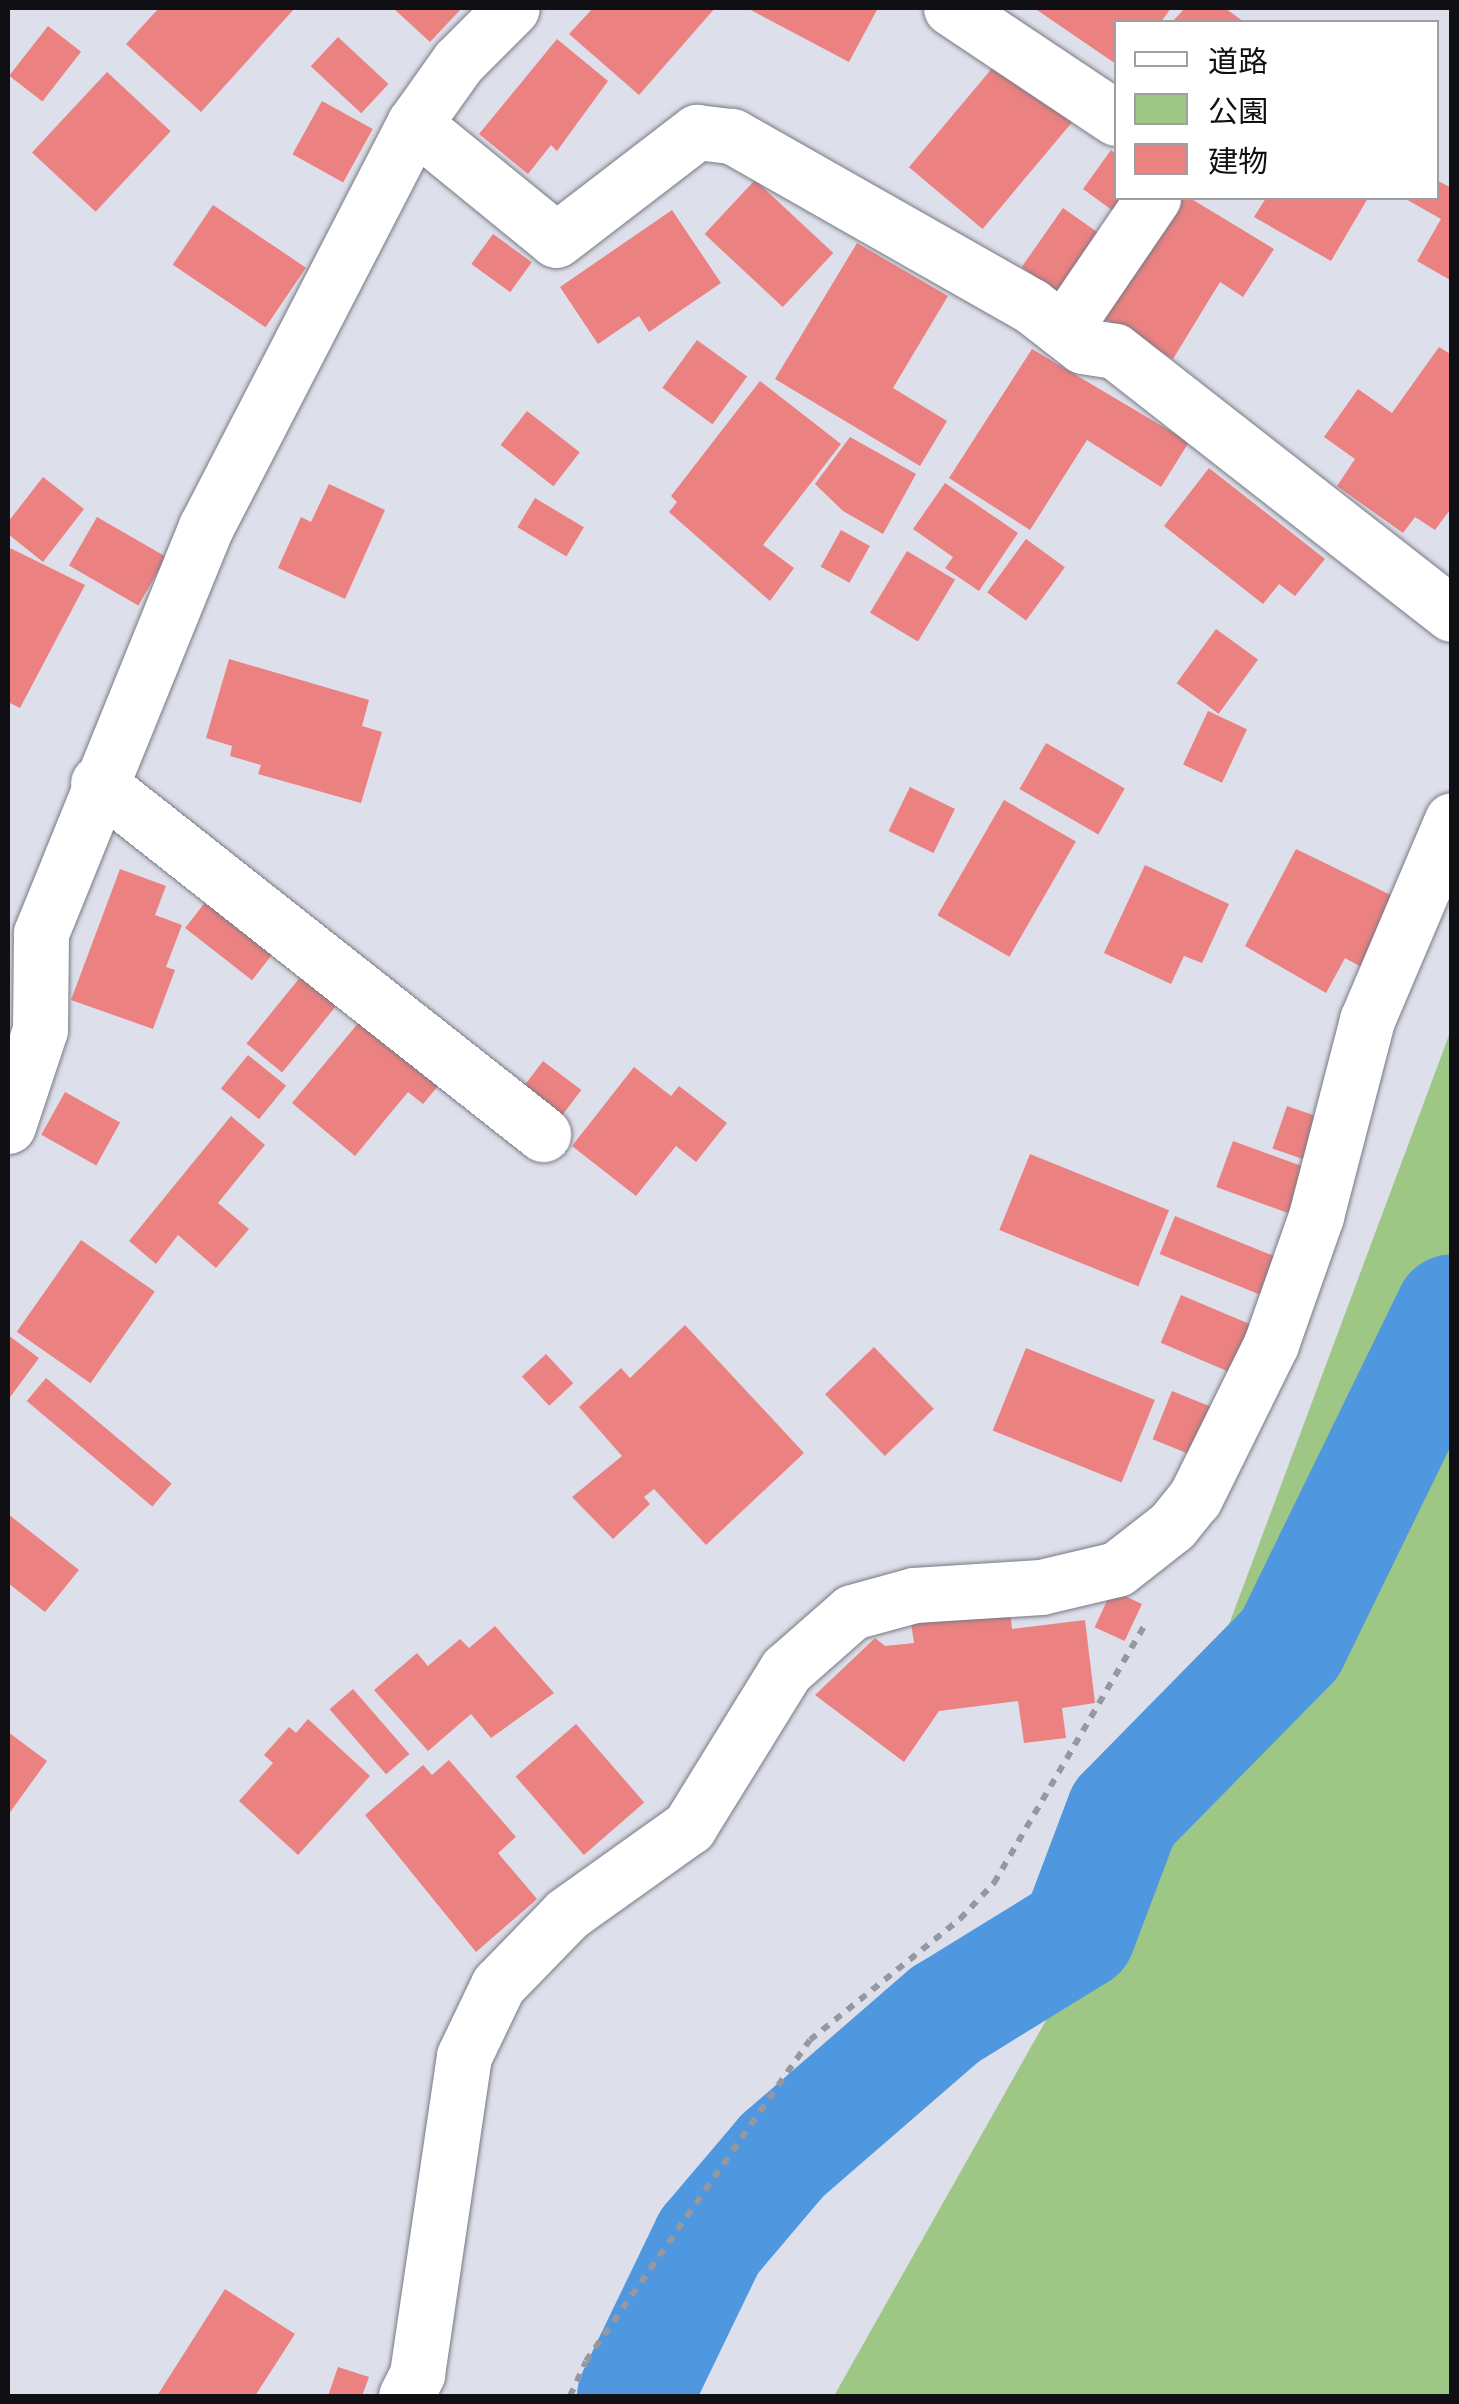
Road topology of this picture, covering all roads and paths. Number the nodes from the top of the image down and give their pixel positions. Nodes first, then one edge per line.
1 (512, 8) edge
2 (950, 8) edge
3 (1114, 117) edge
4 (414, 124) junction
5 (1151, 200) edge
6 (1063, 330) junction
7 (1452, 614) edge
8 (98, 782) junction
9 (1452, 820) edge
10 (24, 929) edge
11 (8, 1126) edge
12 (543, 1134) dead end
13 (1172, 1526) junction
14 (406, 2396) edge
15 (570, 2396) edge

1 - 4 street
2 - 3 street
4 - 6 street
4 - 8 street
5 - 6 street
6 - 7 street
8 - 10 street
8 - 12 street
9 - 13 street
10 - 11 street
13 - 14 street
13 - 15 path

